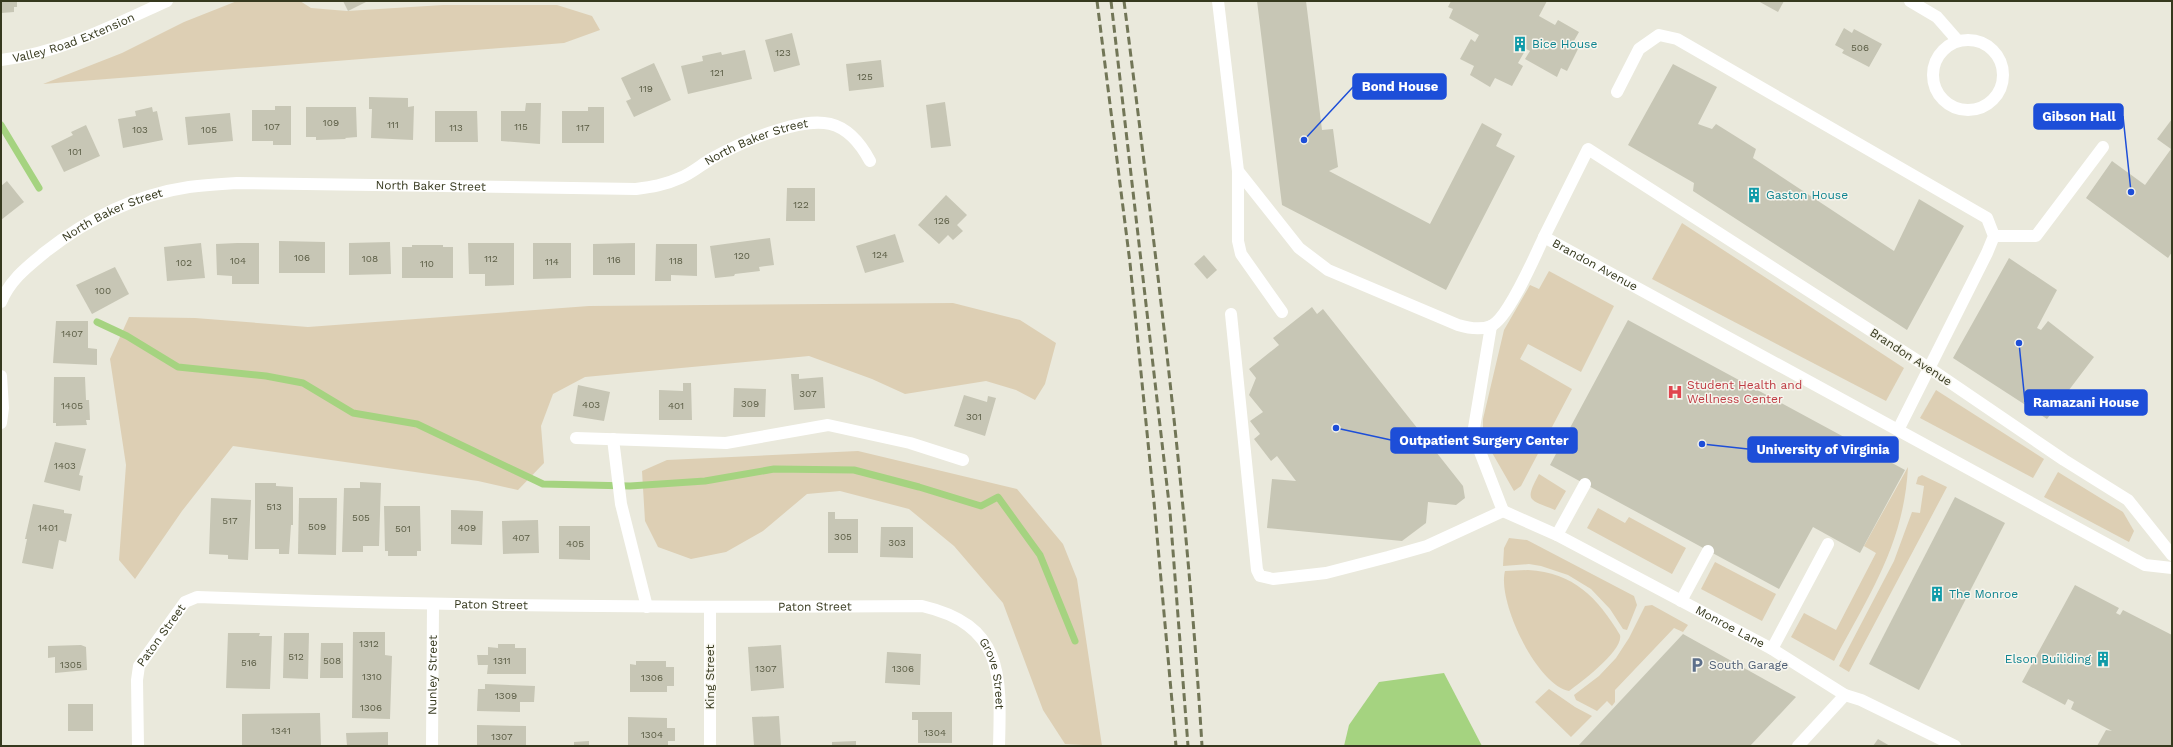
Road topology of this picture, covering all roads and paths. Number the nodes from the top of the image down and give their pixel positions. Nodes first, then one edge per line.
1 (167, 1) edge
2 (1218, 1) edge
3 (1910, 1) edge
4 (1958, 41) junction
5 (1, 60) edge
6 (1617, 92) dead end
7 (2103, 147) dead end
8 (870, 161) dead end
9 (1238, 171) junction
10 (1994, 236) junction
11 (1544, 237) junction
12 (1, 302) edge
13 (1282, 312) dead end
14 (1231, 314) dead end
15 (1491, 326) junction
16 (1929, 368) junction
17 (1, 376) edge
18 (1, 423) edge
19 (1898, 430) junction
20 (576, 438) dead end
21 (613, 440) junction
22 (963, 460) dead end
23 (1585, 484) dead end
24 (1503, 512) junction
25 (1557, 535) junction
26 (1828, 544) dead end
27 (1708, 551) dead end
28 (2172, 555) edge
29 (2172, 568) edge
30 (1681, 600) junction
31 (433, 605) junction
32 (647, 607) junction
33 (710, 608) junction
34 (954, 617) joint
35 (1772, 649) junction
36 (1845, 695) junction
37 (138, 746) edge
38 (432, 746) edge
39 (710, 746) edge
40 (999, 746) edge
41 (1798, 746) edge
42 (1955, 746) edge

1 - 5 street, Valley Road Extension
2 - 9 street
3 - 4 street
4 - 4 street
6 - 10 street
7 - 10 street
8 - 12 street, North Baker Street
9 - 13 street
9 - 15 street
10 - 16 street
11 - 15 street
11 - 16 street, Brandon Avenue
11 - 19 street, Brandon Avenue
14 - 24 street
15 - 24 street
16 - 19 street
16 - 28 street, Brandon Avenue
17 - 18 street
19 - 29 street, Brandon Avenue
20 - 21 street
21 - 22 street
21 - 32 street
23 - 25 street
24 - 25 street, Monroe Lane
25 - 30 street, Monroe Lane
26 - 35 street
27 - 30 street
30 - 35 street, Monroe Lane
31 - 32 street, Paton Street
31 - 37 street, Paton Street
31 - 38 street, Nunley Street
32 - 33 street, Paton Street
33 - 34 street, Paton Street
33 - 39 street, King Street
34 - 40 street, Grove Street
35 - 36 street, Monroe Lane
36 - 41 street
36 - 42 street, Monroe Lane

